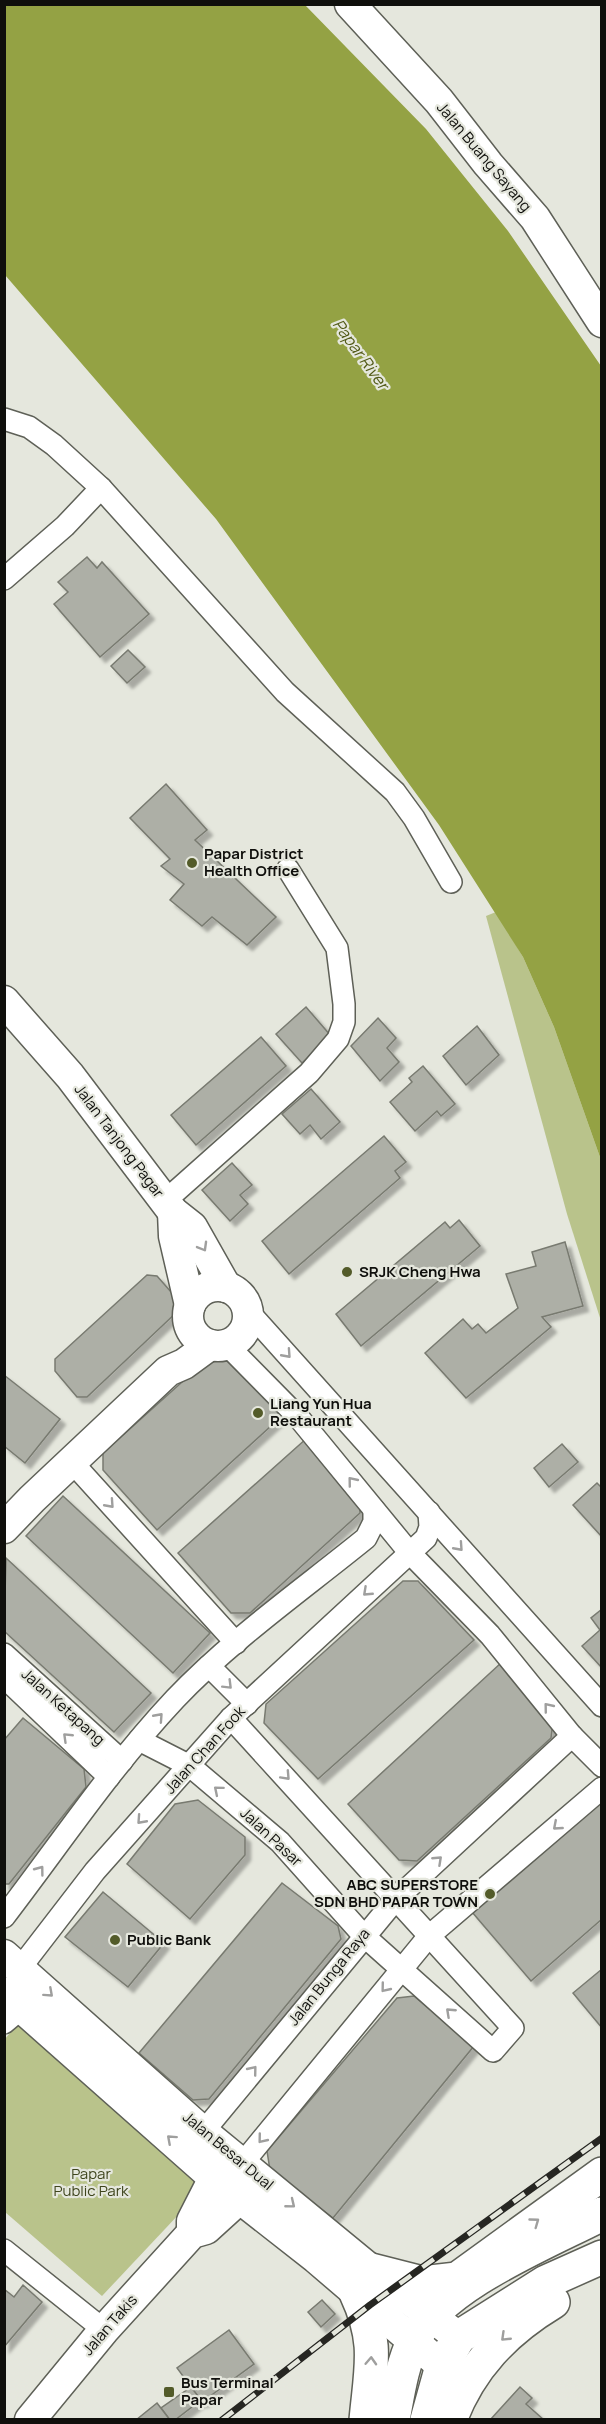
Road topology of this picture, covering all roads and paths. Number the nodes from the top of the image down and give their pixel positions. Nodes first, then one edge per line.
1 (350, 4) edge
2 (602, 322) edge
3 (4, 419) edge
4 (101, 488) junction
5 (4, 579) edge
6 (288, 869) dead end
7 (451, 882) dead end
8 (4, 1000) edge
9 (169, 1207) junction
10 (226, 1287) junction
11 (248, 1311) junction
12 (204, 1330) junction
13 (71, 1461) junction
14 (374, 1510) junction
15 (429, 1512) junction
16 (4, 1528) edge
17 (409, 1552) junction
18 (236, 1643) junction
19 (4, 1654) edge
20 (209, 1666) junction
21 (4, 1677) edge
22 (602, 1706) edge
23 (239, 1711) junction
24 (572, 1736) junction
25 (140, 1740) junction
26 (190, 1766) junction
27 (602, 1766) edge
28 (116, 1769) junction
29 (602, 1788) edge
30 (395, 1900) junction
31 (4, 1917) edge
32 (363, 1935) junction
33 (429, 1936) junction
34 (13, 1961) edge
35 (401, 1968) junction
36 (11, 2008) edge
37 (203, 2132) junction
38 (242, 2164) junction
39 (602, 2174) edge
40 (214, 2178) junction
41 (239, 2199) junction
42 (602, 2214) edge
43 (192, 2233) junction
44 (4, 2250) edge
45 (602, 2256) edge
46 (602, 2265) edge
47 (363, 2281) junction
48 (422, 2328) junction
49 (104, 2330) junction
50 (459, 2337) junction
51 (442, 2366) junction
52 (30, 2420) edge
53 (366, 2420) edge
54 (393, 2420) edge
55 (427, 2420) edge
56 (450, 2420) edge

1 - 2 main road, Jalan Buang Sayang
3 - 4 street
4 - 5 street
4 - 7 street
6 - 9 street
8 - 9 main road, Jalan Tanjong Pagar
9 -> 10 main road, Jalan Tanjong Pagar
9 - 12 main road
10 - 11 main road
10 - 12 main road
11 - 12 main road
11 -> 15 street
12 - 13 main road
14 -> 12 street
13 - 16 main road
13 -> 18 street
14 - 17 street
14 - 18 street
15 - 17 street, Jalan Chan Fook
15 -> 22 street
17 -> 23 street, Jalan Chan Fook
24 -> 17 street
18 - 20 street
19 - 28 street, Jalan Ketapang
20 -> 23 street
25 -> 20 street
28 -> 21 street, Jalan Ketapang
23 - 26 street, Jalan Chan Fook
23 -> 30 street
24 - 27 street
30 -> 24 street, Jalan Bunga Raya
25 - 26 street, Jalan Pasar
25 - 28 street
32 -> 26 street, Jalan Pasar
26 -> 34 street, Jalan Chan Fook
31 -> 28 street
29 -> 33 street
30 - 32 street, Jalan Bunga Raya
30 - 33 street
32 - 35 street, Jalan Pasar
37 -> 32 street, Jalan Bunga Raya
33 - 35 street
33 -> 35 street, Jalan Pasar
34 -> 37 main road, Jalan Besar Dual
35 -> 38 street
40 -> 36 main road, Jalan Besar Dual
37 - 38 main road, Jalan Besar Dual
38 -> 47 main road, Jalan Besar Dual
47 -> 39 main road
40 - 41 main road, Jalan Besar Dual
40 - 43 main road, Jalan Takis
41 - 43 main road, Jalan Takis
41 - 47 main road, Jalan Besar Dual
42 - 48 main road
43 - 49 main road, Jalan Takis
44 - 49 street
45 - 50 main road
46 -> 56 main road
47 - 48 main road, Jalan Besar Dual
53 -> 47 main road
48 - 50 main road, Jalan Besar Dual
48 - 51 main road, Jalan Besar Dual
48 - 54 main road
49 - 52 main road, Jalan Takis
50 - 51 main road
51 - 55 main road

